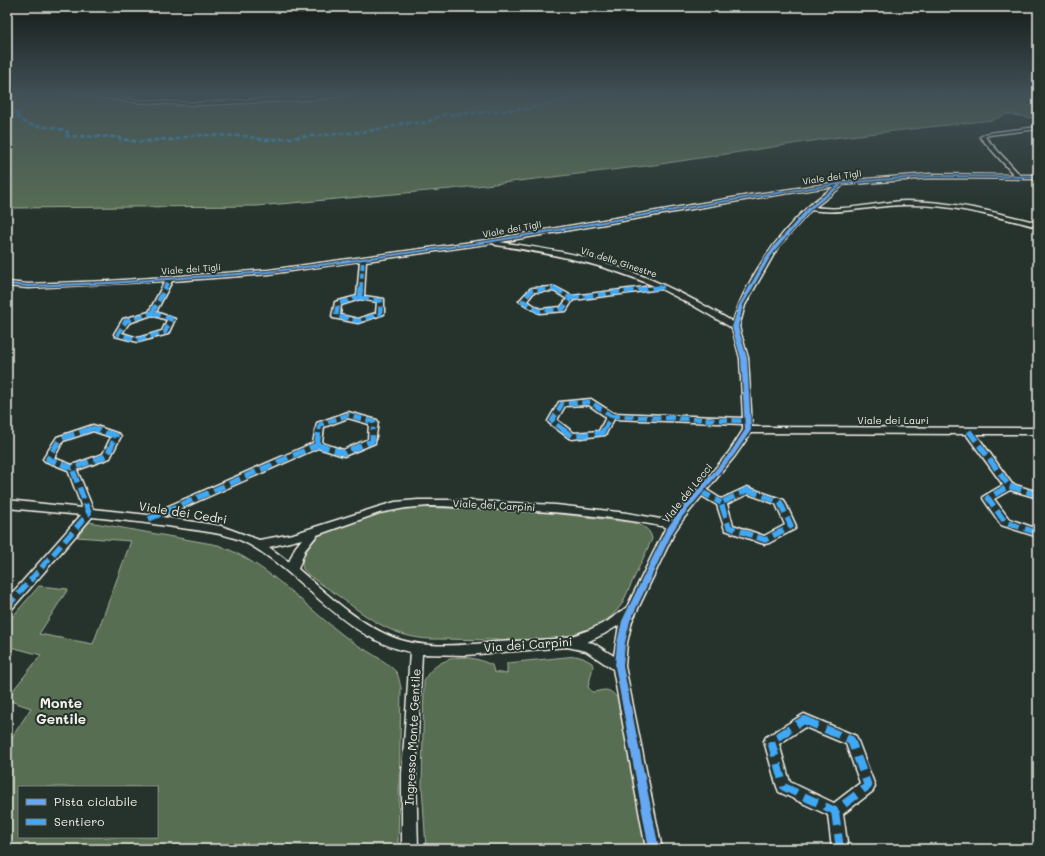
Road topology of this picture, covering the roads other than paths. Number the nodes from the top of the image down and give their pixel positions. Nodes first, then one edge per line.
1 (988, 134) edge
2 (1018, 176) junction
3 (1038, 177) edge
4 (840, 185) junction
5 (810, 208) junction
6 (1038, 225) edge
7 (487, 242) junction
8 (363, 260) junction
9 (169, 280) junction
10 (7, 284) edge
11 (664, 287) junction
12 (360, 297) junction
13 (571, 298) junction
14 (152, 314) junction
15 (735, 327) junction
16 (611, 416) junction
17 (747, 420) junction
18 (748, 430) junction
19 (1038, 430) edge
20 (970, 431) junction
21 (317, 445) junction
22 (72, 468) junction
23 (1008, 486) junction
24 (700, 491) junction
25 (1038, 495) edge
26 (721, 503) junction
27 (7, 504) edge
28 (89, 513) junction
29 (149, 519) junction
30 (673, 525) junction
31 (317, 530) junction
32 (1038, 533) edge
33 (258, 544) junction
34 (292, 570) junction
35 (7, 607) edge
36 (631, 608) junction
37 (566, 643) junction
38 (416, 648) junction
39 (619, 666) junction
40 (835, 811) junction
41 (410, 849) edge
42 (654, 849) edge
43 (840, 849) edge

1 - 2 street
2 - 3 street, Viale dei Tigli
2 - 4 street, Viale dei Tigli
4 - 5 street
4 - 7 street, Viale dei Tigli
5 - 6 street
5 - 15 street
7 - 8 street, Viale dei Tigli
7 - 11 street, Via delle Ginestre
8 - 9 street, Viale dei Tigli
8 - 12 street
9 - 10 street, Viale dei Tigli
9 - 14 street
11 - 13 street
11 - 15 street, Via delle Ginestre
12 - 12 street
13 - 13 street
14 - 14 street
15 - 17 street
16 - 16 street
16 - 17 street
17 - 18 street
18 - 20 street, Viale dei Lauri
18 - 24 street, Viale dei Lecci
19 - 20 street, Viale dei Lauri
20 - 23 street
21 - 21 street
21 - 29 street
22 - 22 street
22 - 28 street
23 - 25 street
23 - 32 street
24 - 26 street
24 - 30 street, Viale dei Lecci
26 - 26 street
27 - 28 street, Viale dei Cedri
28 - 29 street, Viale dei Cedri
28 - 35 street
29 - 33 street, Viale dei Cedri
30 - 31 street, Viale dei Carpini
30 - 36 street, Viale dei Lecci
31 - 33 street, Viale dei Carpini
31 - 34 street
33 - 34 street, Viale dei Cedri
34 - 38 street, Viale dei Cedri
36 - 37 street, Via dei Carpini
36 - 39 street, Viale dei Lecci
37 - 38 street, Via dei Carpini
37 - 39 street
38 - 41 street, Ingresso Monte Gentile
39 - 42 street, Viale dei Lecci
40 - 40 street
40 - 43 street

